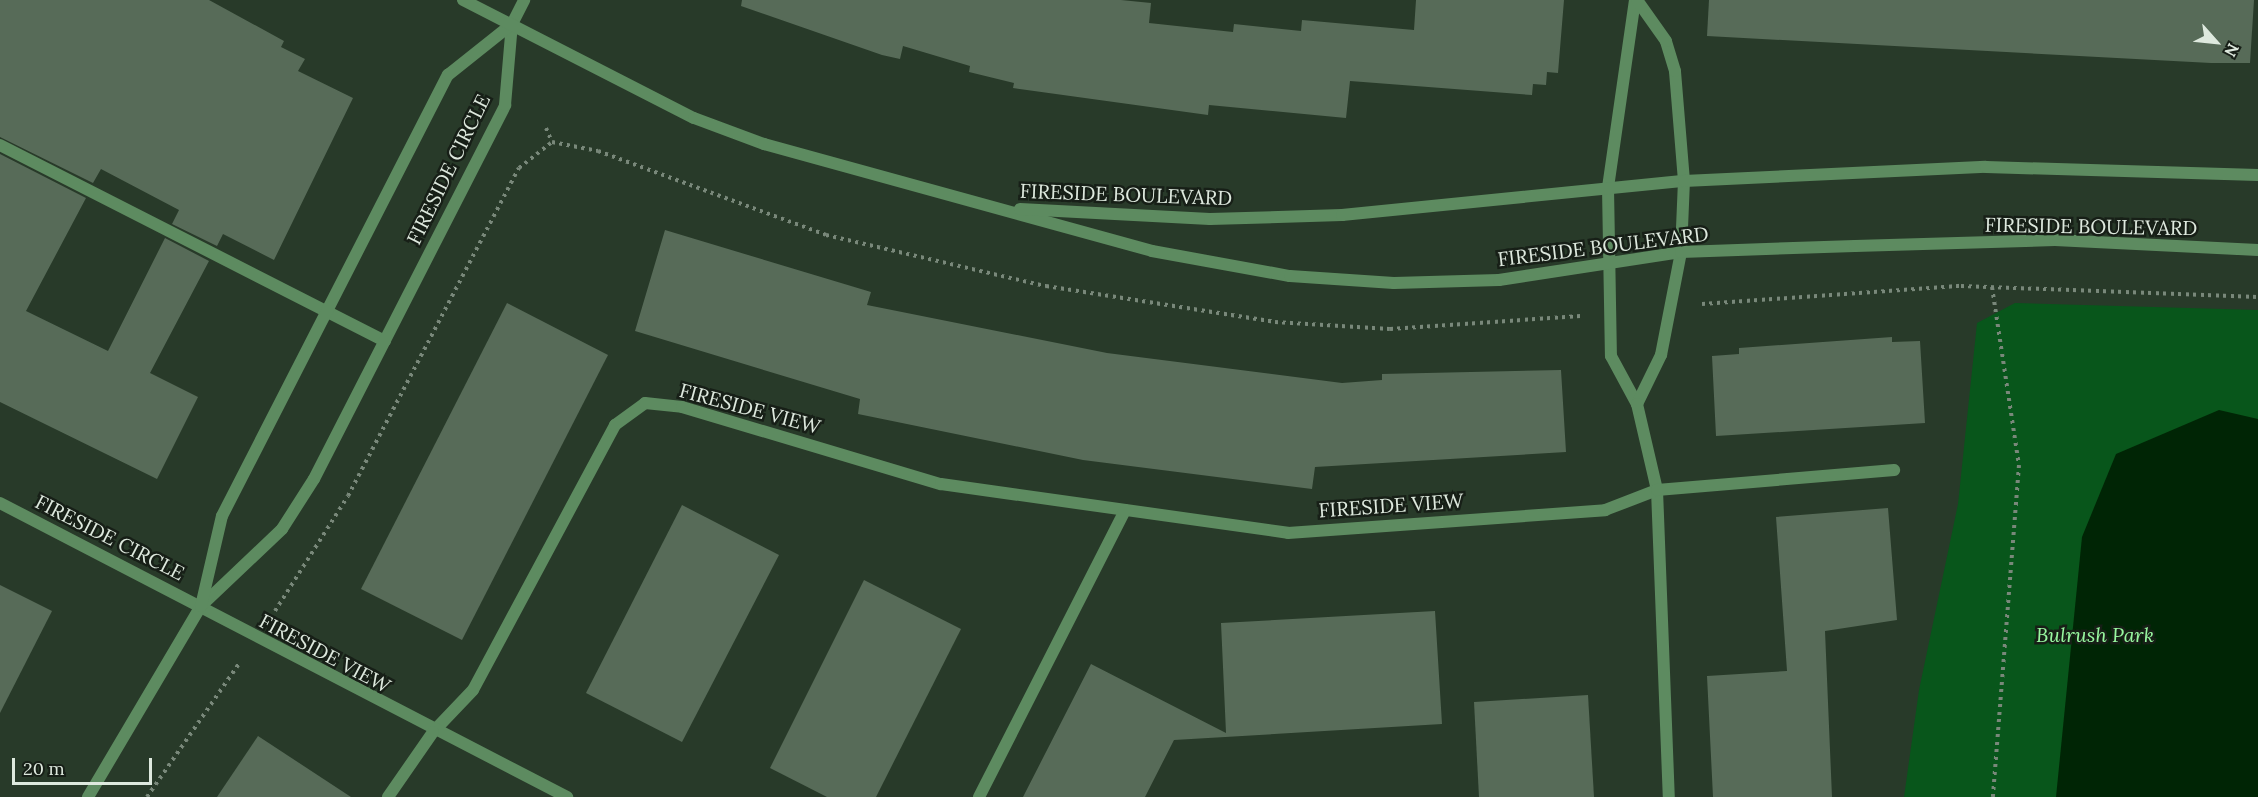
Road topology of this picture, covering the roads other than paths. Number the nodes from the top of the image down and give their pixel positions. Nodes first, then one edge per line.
1 (463, 0) edge
2 (524, 0) edge
3 (1636, 0) edge
4 (512, 24) junction
5 (0, 145) edge
6 (2258, 175) edge
7 (1684, 181) junction
8 (1608, 188) junction
9 (997, 208) junction
10 (2258, 250) edge
11 (1681, 252) junction
12 (1611, 259) junction
13 (326, 310) junction
14 (384, 341) junction
15 (1637, 404) junction
16 (1894, 470) dead end
17 (1657, 490) junction
18 (0, 503) edge
19 (1125, 510) junction
20 (201, 606) junction
21 (433, 732) junction
22 (88, 797) edge
23 (388, 797) edge
24 (567, 797) edge
25 (979, 797) edge
26 (1669, 797) edge

1 - 4 street, FIRESIDE BOULEVARD
2 - 4 street
3 - 7 street
3 - 8 street
4 - 9 street, FIRESIDE BOULEVARD
4 - 13 street, FIRESIDE CIRCLE
4 - 14 street, FIRESIDE CIRCLE
5 - 13 street
6 - 7 street, FIRESIDE BOULEVARD
7 - 8 street, FIRESIDE BOULEVARD
7 - 11 street
8 - 9 street, FIRESIDE BOULEVARD
8 - 12 street
9 - 12 street, FIRESIDE BOULEVARD
10 - 11 street, FIRESIDE BOULEVARD
11 - 12 street, FIRESIDE BOULEVARD
11 - 15 street
12 - 15 street
13 - 14 street
13 - 20 street, FIRESIDE CIRCLE
14 - 20 street, FIRESIDE CIRCLE
15 - 17 street
16 - 17 street, FIRESIDE VIEW
17 - 19 street, FIRESIDE VIEW
17 - 26 street
18 - 20 street, FIRESIDE CIRCLE
19 - 21 street, FIRESIDE VIEW
19 - 25 street
20 - 21 street, FIRESIDE VIEW
20 - 22 street, FIRESIDE CIRCLE
21 - 23 street, FIRESIDE VIEW
21 - 24 street, FIRESIDE VIEW

